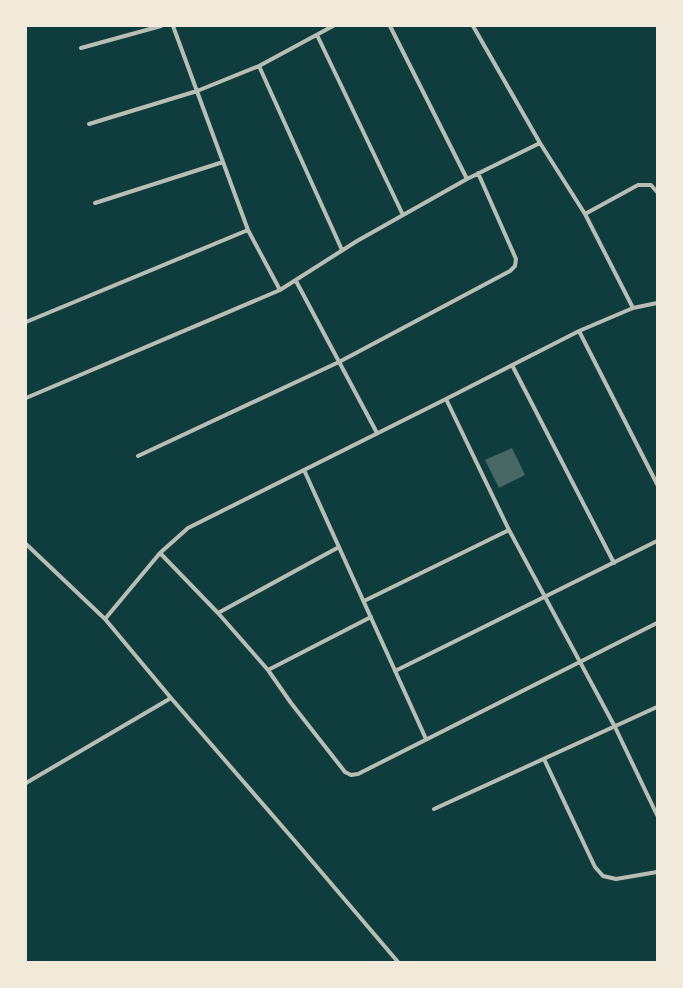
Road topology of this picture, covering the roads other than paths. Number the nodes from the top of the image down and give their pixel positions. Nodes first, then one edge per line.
1 (161, 26) edge
2 (173, 26) edge
3 (333, 26) edge
4 (390, 26) edge
5 (473, 26) edge
6 (317, 35) junction
7 (81, 48) dead end
8 (259, 66) junction
9 (197, 91) junction
10 (89, 124) dead end
11 (540, 143) junction
12 (223, 162) junction
13 (478, 174) junction
14 (467, 179) junction
15 (657, 192) edge
16 (95, 203) dead end
17 (585, 214) junction
18 (403, 216) junction
19 (248, 230) junction
20 (342, 250) junction
21 (296, 281) junction
22 (280, 290) junction
23 (656, 304) edge
24 (633, 308) junction
25 (657, 309) edge
26 (26, 322) edge
27 (579, 331) junction
28 (339, 362) junction
29 (512, 365) junction
30 (26, 398) edge
31 (446, 399) junction
32 (377, 433) junction
33 (138, 456) dead end
34 (304, 470) junction
35 (657, 484) edge
36 (509, 530) junction
37 (657, 541) edge
38 (26, 544) edge
39 (339, 547) junction
40 (160, 553) junction
41 (614, 562) junction
42 (545, 597) junction
43 (364, 601) junction
44 (218, 613) junction
45 (371, 617) junction
46 (105, 618) junction
47 (657, 623) edge
48 (580, 662) junction
49 (268, 670) junction
50 (396, 671) junction
51 (171, 698) junction
52 (657, 707) edge
53 (615, 727) junction
54 (426, 739) junction
55 (544, 759) junction
56 (26, 783) edge
57 (434, 809) dead end
58 (657, 815) edge
59 (657, 872) edge
60 (398, 962) edge

1 - 7 street
2 - 9 street
3 - 6 street
4 - 14 street
5 - 11 street
6 - 8 street
6 - 18 street
8 - 9 street
8 - 20 street
9 - 10 street
9 - 12 street
11 - 13 street
11 - 17 street
12 - 16 street
12 - 19 street
13 - 14 street
13 - 28 street
14 - 18 street
15 - 17 street
17 - 24 street
18 - 20 street
19 - 22 street
19 - 26 street
20 - 21 street
21 - 22 street
21 - 28 street
22 - 30 street
23 - 24 street
23 - 25 street
24 - 27 street
27 - 29 street
27 - 35 street
28 - 32 street
28 - 33 street
29 - 31 street
29 - 41 street
31 - 32 street
31 - 36 street
32 - 34 street
34 - 39 street
34 - 40 street
36 - 42 street
36 - 43 street
37 - 41 street
38 - 46 street
39 - 43 street
39 - 44 street
40 - 44 street
40 - 46 street
41 - 42 street
42 - 48 street
42 - 50 street
43 - 45 street
44 - 49 street
45 - 49 street
45 - 50 street
46 - 51 street
47 - 48 street
48 - 53 street
48 - 54 street
49 - 54 street
50 - 54 street
51 - 56 street
51 - 60 street
52 - 53 street
53 - 55 street
53 - 58 street
55 - 57 street
55 - 59 street

